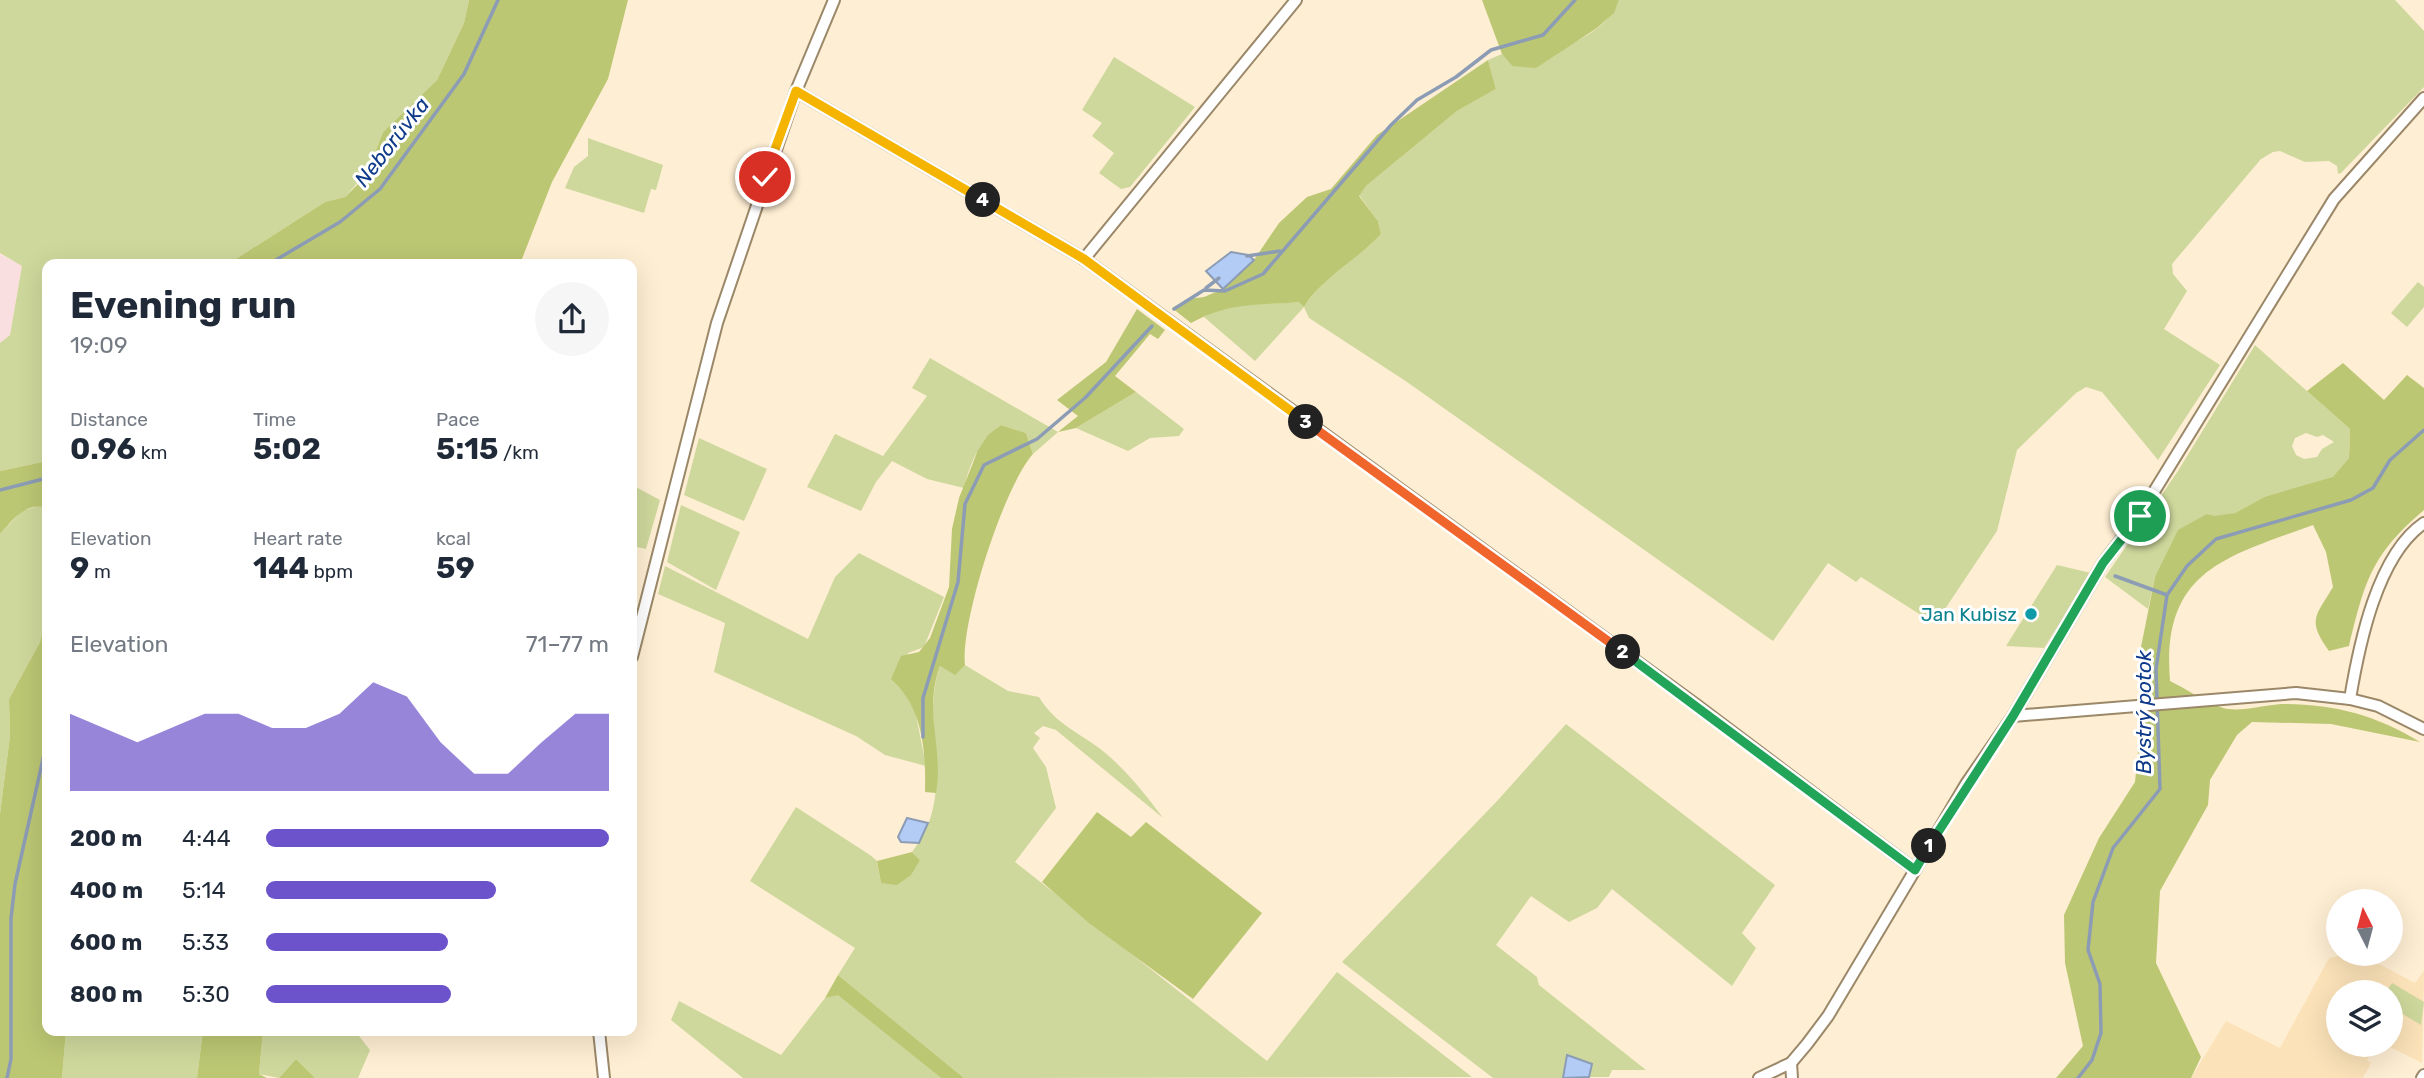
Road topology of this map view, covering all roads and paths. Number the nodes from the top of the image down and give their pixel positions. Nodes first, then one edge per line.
1 (834, 0) edge
2 (1296, 0) edge
3 (796, 91) junction
4 (2424, 98) edge
5 (1084, 259) junction
6 (2424, 523) edge
7 (637, 636) edge
8 (2350, 699) junction
9 (2013, 716) junction
10 (2424, 729) edge
11 (1915, 870) junction
12 (600, 1036) edge
13 (1791, 1063) junction
14 (604, 1078) edge
15 (1759, 1078) edge
16 (1792, 1078) edge

1 - 3 street
2 - 5 street
3 - 5 street
3 - 7 street
4 - 9 street
5 - 11 street
6 - 8 street
8 - 9 street
8 - 10 street
9 - 11 street
11 - 13 street
12 - 14 street
13 - 15 street
13 - 16 street

